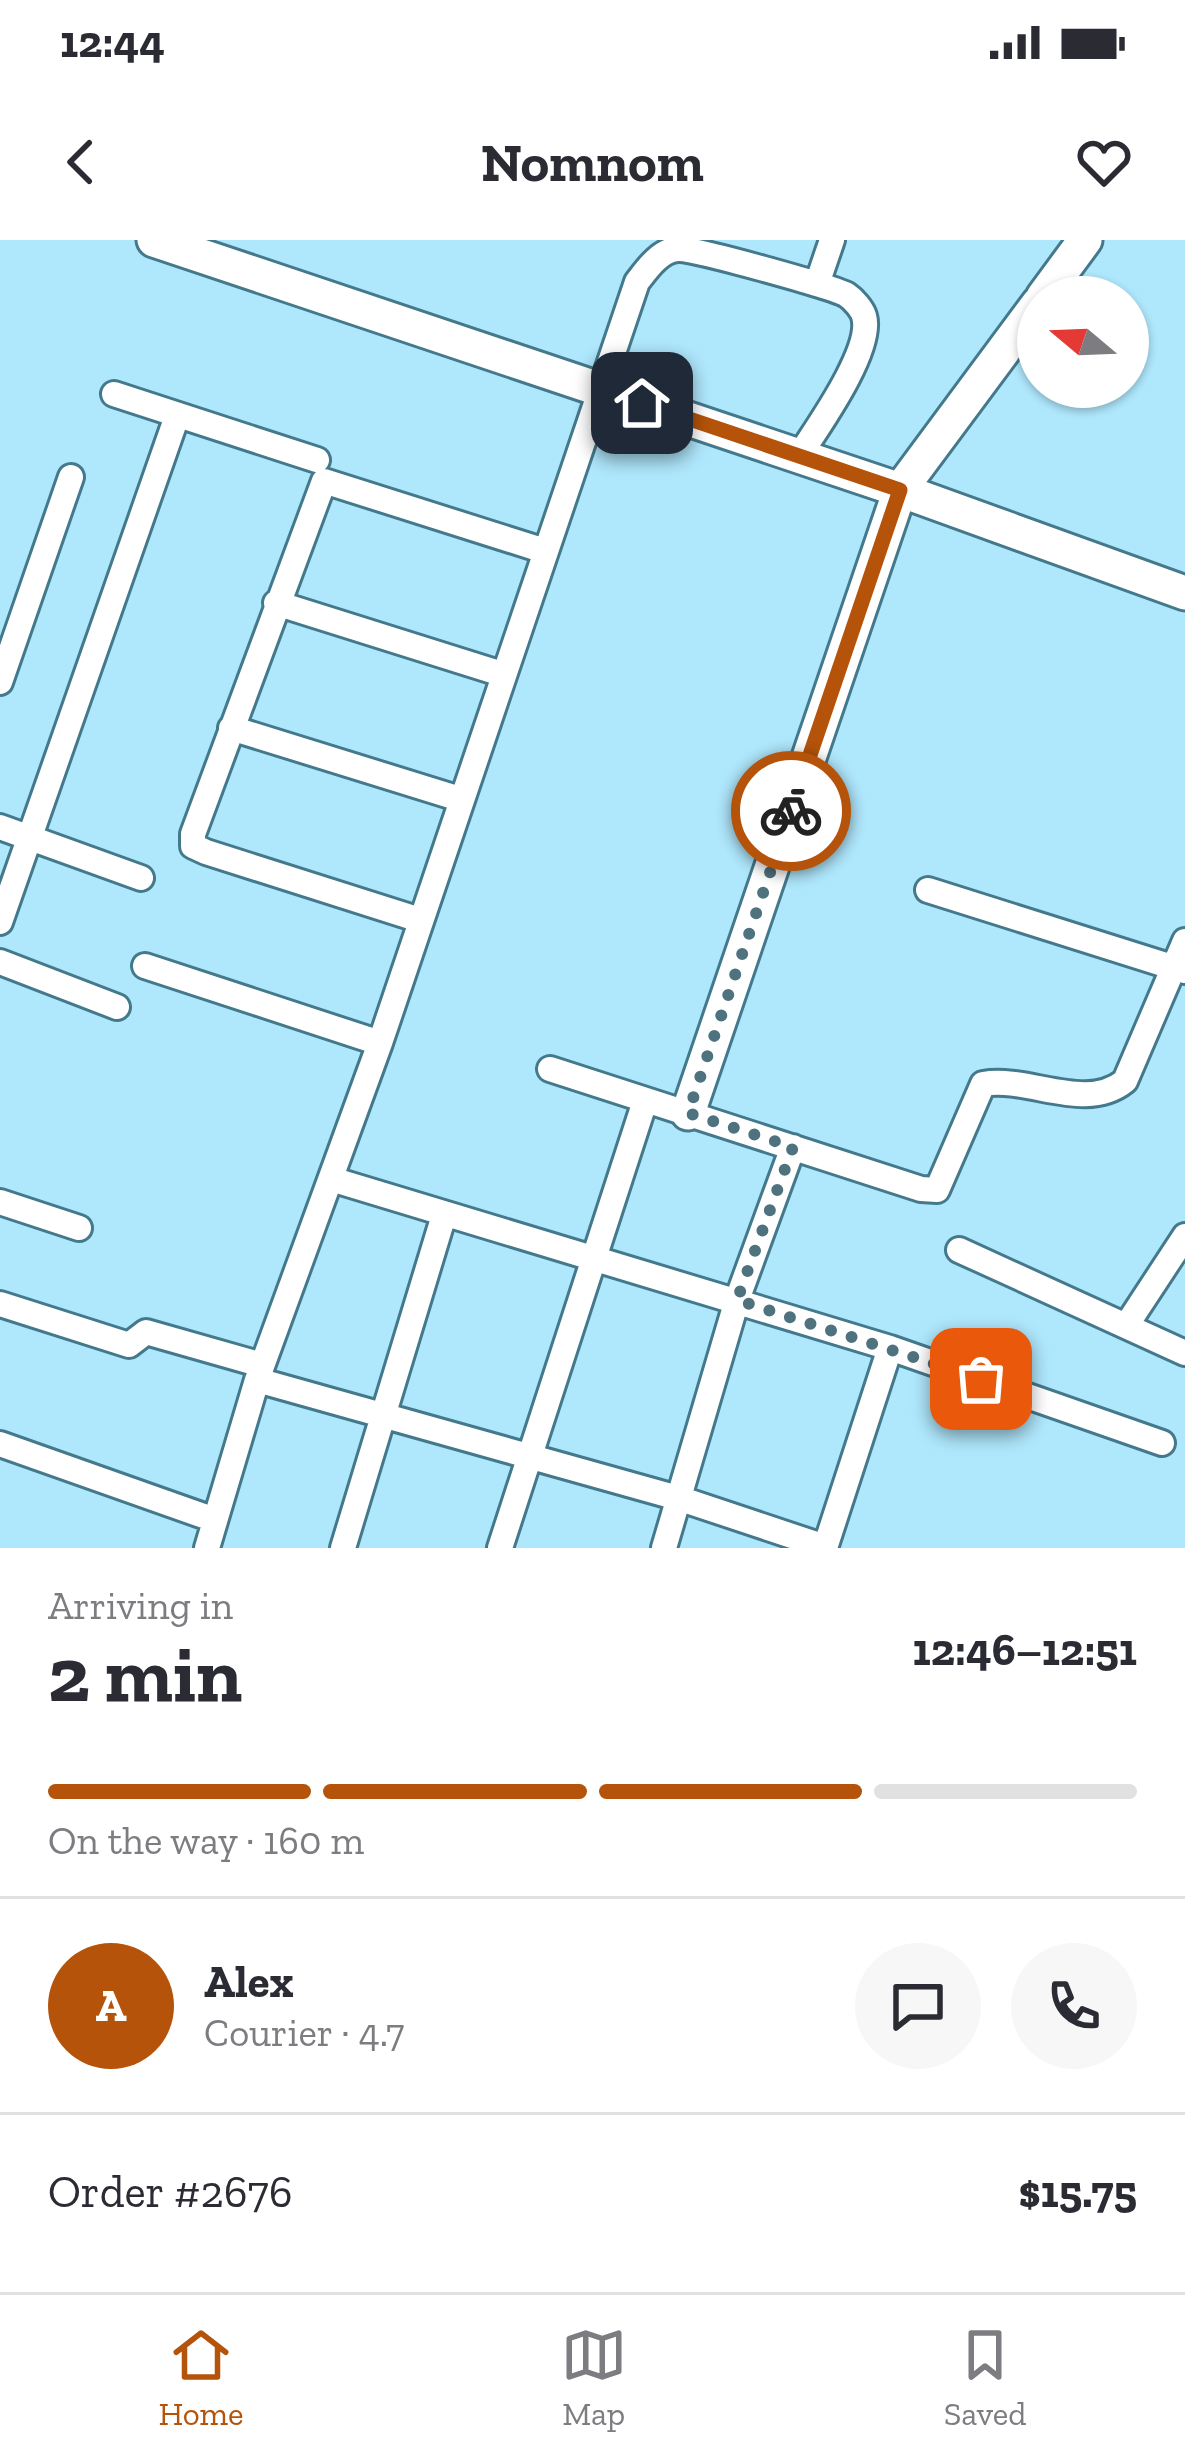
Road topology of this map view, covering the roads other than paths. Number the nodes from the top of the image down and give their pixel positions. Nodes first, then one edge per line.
1 (154, 240) edge
2 (832, 240) edge
3 (1085, 240) edge
4 (679, 244) edge
5 (1058, 276) edge
6 (818, 284) junction
7 (1017, 331) edge
8 (602, 389) junction
9 (114, 394) dead end
10 (177, 416) junction
11 (799, 456) junction
12 (317, 460) dead end
13 (71, 477) dead end
14 (900, 490) junction
15 (545, 551) junction
16 (1185, 593) edge
17 (275, 603) junction
18 (502, 674) junction
19 (0, 682) edge
20 (231, 728) junction
21 (460, 799) junction
22 (0, 827) edge
23 (28, 837) junction
24 (140, 878) dead end
25 (928, 890) dead end
26 (420, 920) junction
27 (0, 922) edge
28 (1185, 940) edge
29 (0, 962) edge
30 (146, 966) dead end
31 (1181, 968) edge
32 (117, 1007) dead end
33 (380, 1043) junction
34 (550, 1069) dead end
35 (645, 1101) junction
36 (688, 1113) junction
37 (793, 1147) junction
38 (331, 1179) junction
39 (0, 1202) edge
40 (444, 1215) junction
41 (79, 1228) dead end
42 (1185, 1236) edge
43 (959, 1250) dead end
44 (592, 1260) junction
45 (737, 1300) junction
46 (0, 1304) edge
47 (1126, 1325) junction
48 (890, 1348) junction
49 (1185, 1353) edge
50 (260, 1372) junction
51 (383, 1413) junction
52 (1162, 1443) dead end
53 (0, 1444) edge
54 (530, 1456) junction
55 (678, 1498) junction
56 (215, 1520) junction
57 (825, 1547) edge
58 (207, 1548) edge
59 (343, 1548) edge
60 (500, 1548) edge
61 (664, 1548) edge

1 - 8 main road
2 - 6 street
3 - 5 main road
4 - 6 street
4 - 8 street
6 - 11 street
7 - 14 main road
8 - 11 main road
8 - 15 street
9 - 10 street
10 - 12 street
10 - 23 street
11 - 14 main road
13 - 19 street
14 - 16 main road
14 - 36 main road
15 - 17 street
15 - 18 street
17 - 18 street
17 - 20 street
18 - 21 street
20 - 21 street
20 - 26 street
21 - 26 street
22 - 23 street
23 - 24 street
23 - 27 street
25 - 31 street
26 - 33 street
28 - 31 street
29 - 32 street
30 - 33 street
31 - 37 street
33 - 38 street
34 - 35 street
35 - 36 street
35 - 44 street
36 - 37 street
37 - 45 street
38 - 40 street
38 - 50 street
39 - 41 street
40 - 44 street
40 - 51 street
42 - 47 street
43 - 47 street
44 - 45 street
44 - 54 street
45 - 48 street
45 - 55 street
46 - 50 street
47 - 49 street
48 - 52 street
48 - 57 street
50 - 51 street
50 - 56 street
51 - 54 street
51 - 59 street
53 - 56 street
54 - 55 street
54 - 60 street
55 - 57 street
55 - 61 street
56 - 58 street

